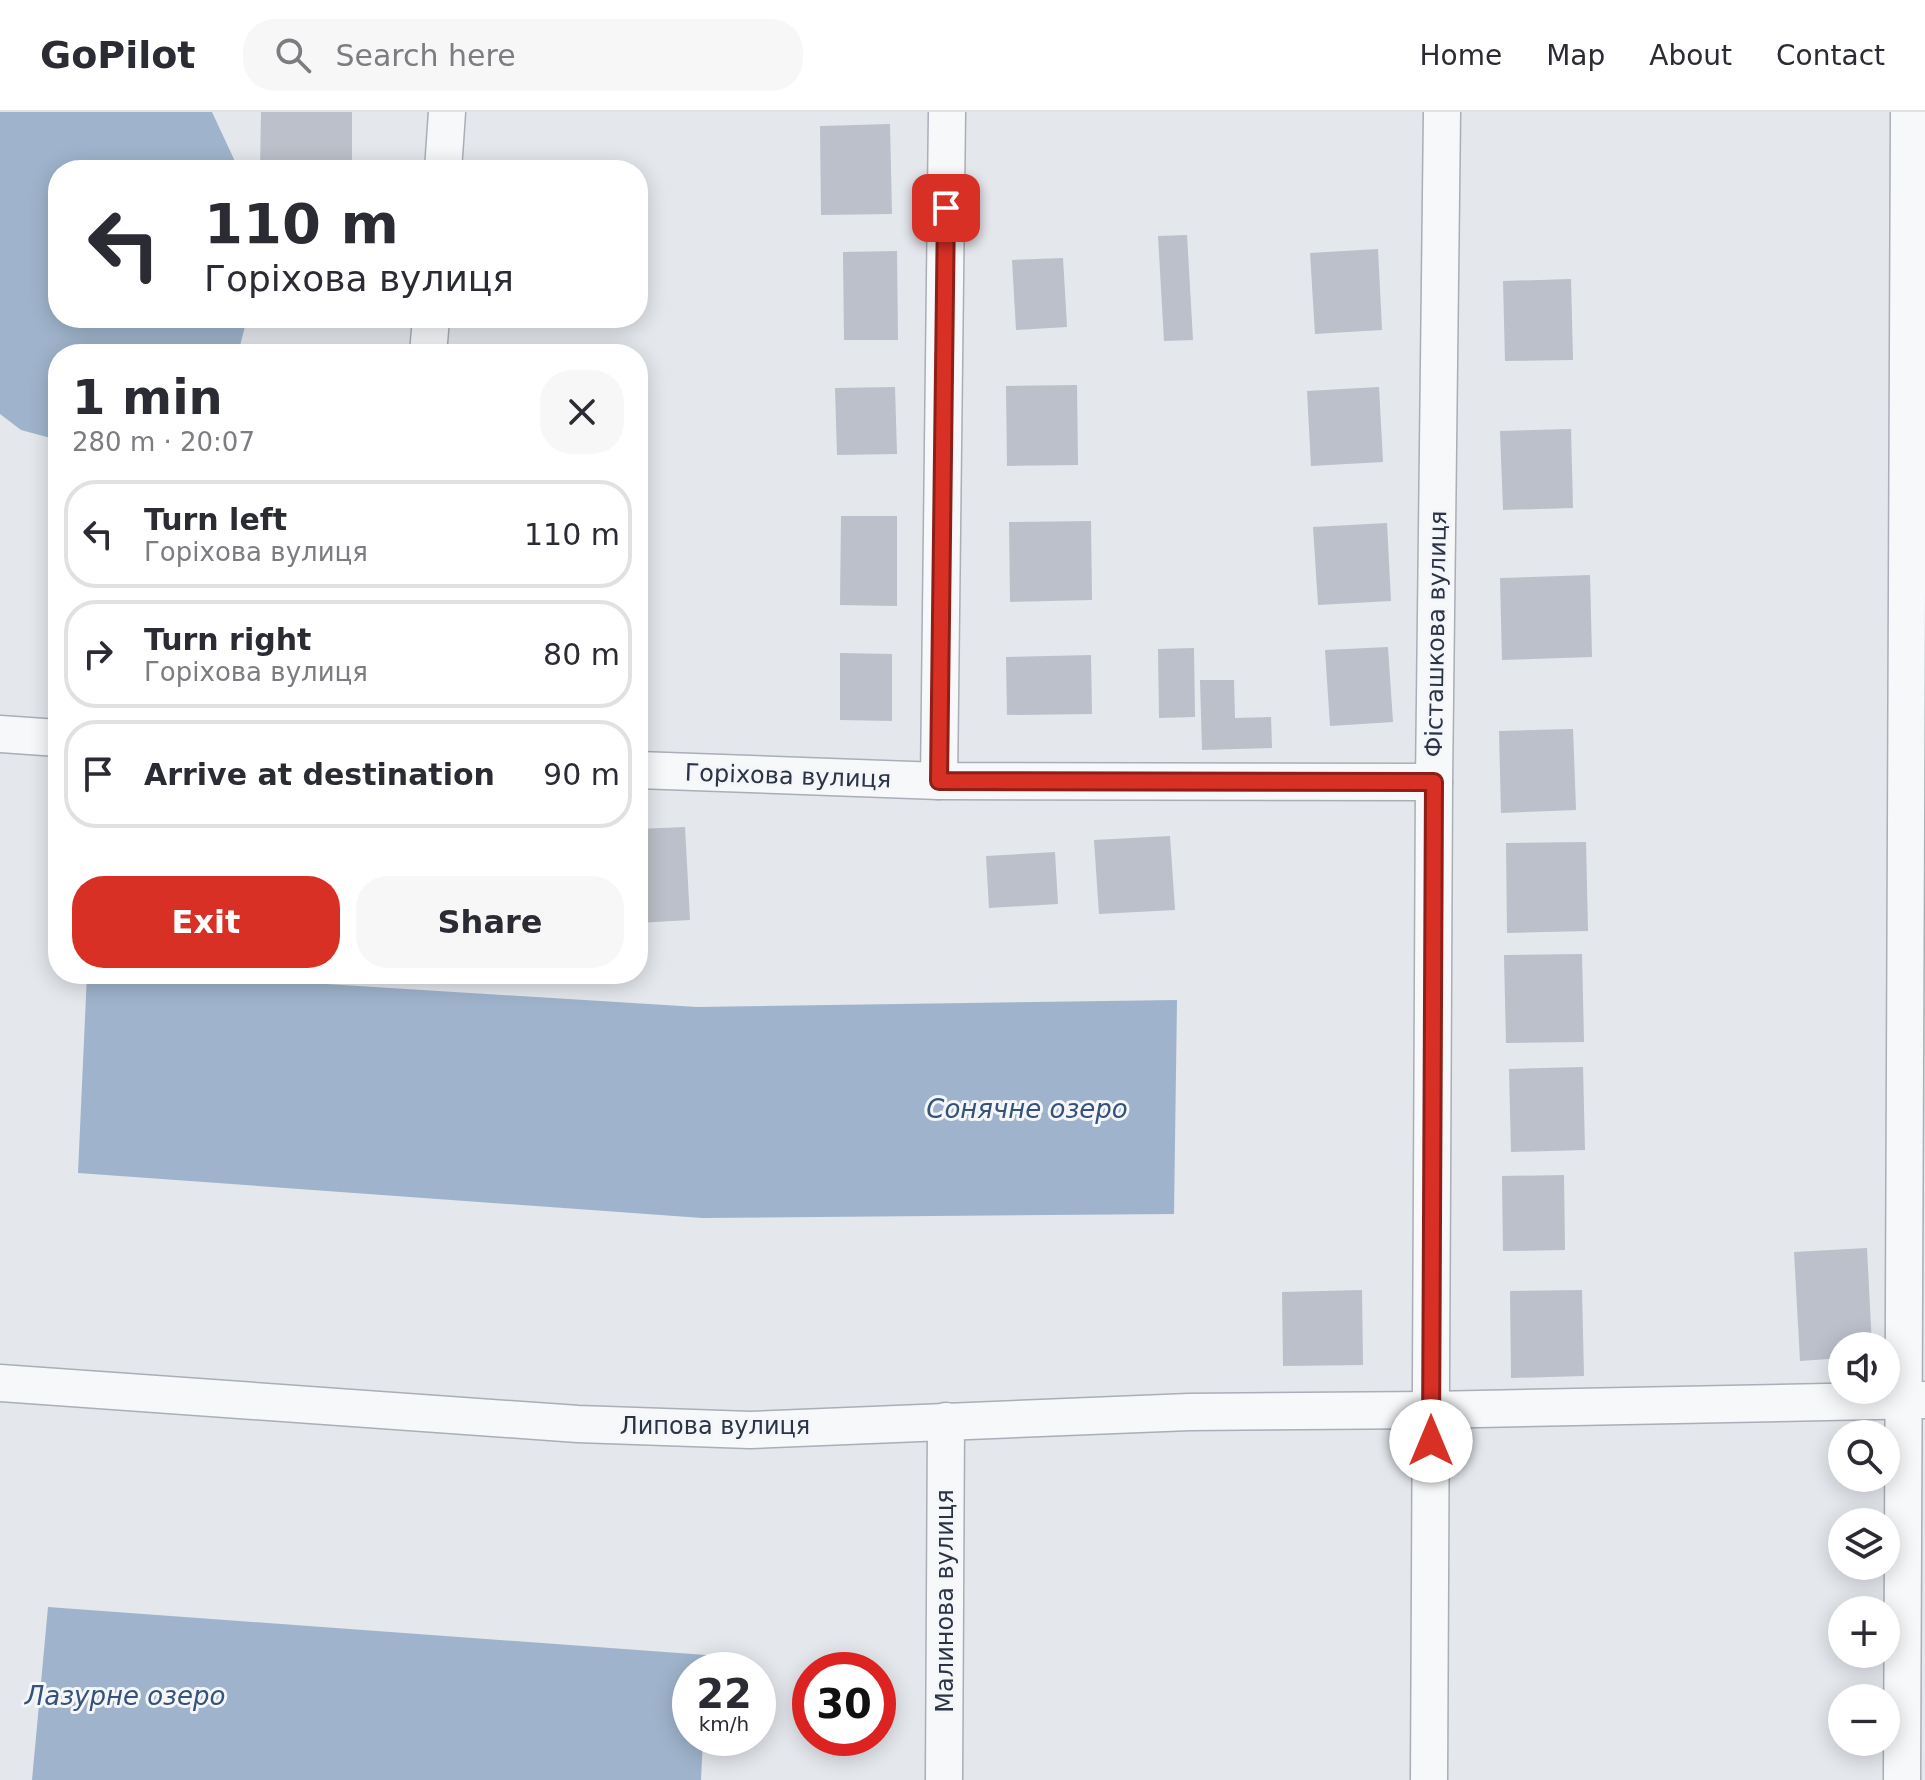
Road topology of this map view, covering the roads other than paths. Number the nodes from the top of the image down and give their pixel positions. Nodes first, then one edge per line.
1 (447, 112) edge
2 (947, 112) edge
3 (1442, 112) edge
4 (1909, 112) edge
5 (444, 160) edge
6 (0, 734) edge
7 (48, 737) edge
8 (648, 770) edge
9 (939, 781) junction
10 (1434, 782) junction
11 (0, 1383) edge
12 (1915, 1401) edge
13 (1431, 1410) junction
14 (946, 1421) junction
15 (944, 1780) edge
16 (1429, 1780) edge
17 (1902, 1780) edge

1 - 5 street
2 - 9 street
3 - 10 street, Фісташкова вулиця
4 - 12 street
6 - 7 street
8 - 9 street, Горіхова вулиця
9 - 10 street, Горіхова вулиця
10 - 13 street, Фісташкова вулиця
11 - 14 street, Липова вулиця
12 - 13 street, Липова вулиця
12 - 17 street
13 - 14 street, Липова вулиця
13 - 16 street, Фісташкова вулиця
14 - 15 street, Малинова вулиця

